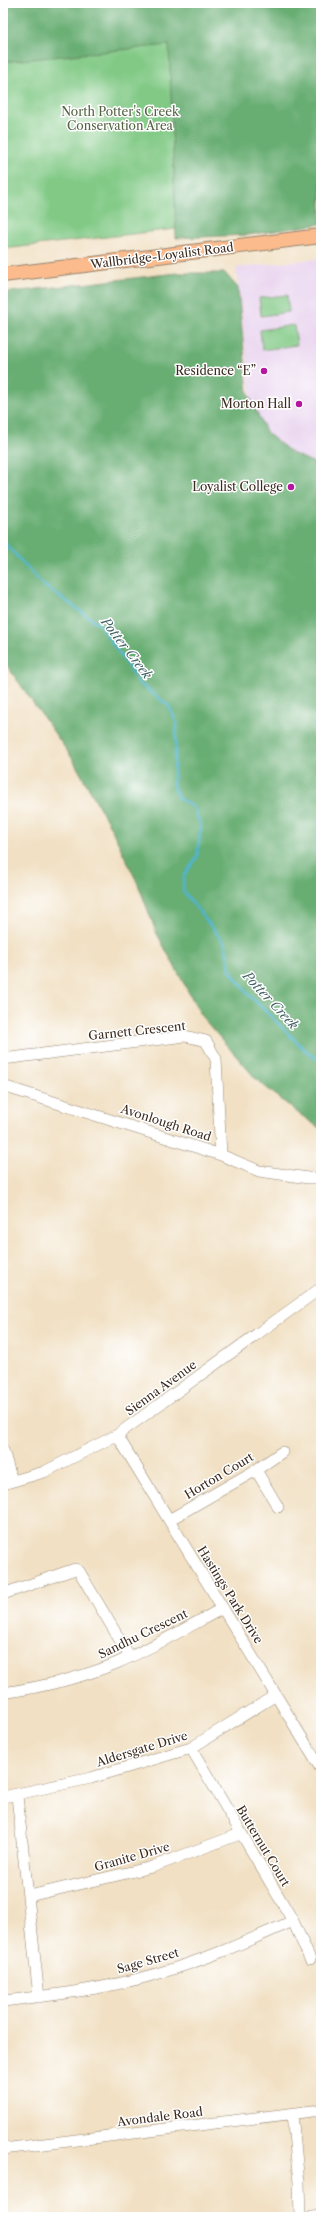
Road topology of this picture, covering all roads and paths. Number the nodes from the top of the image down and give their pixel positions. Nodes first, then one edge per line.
1 (321, 236) edge
2 (3, 275) edge
3 (3, 1059) edge
4 (3, 1086) edge
5 (221, 1155) junction
6 (321, 1178) edge
7 (321, 1288) edge
8 (117, 1436) junction
9 (3, 1450) edge
10 (282, 1452) dead end
11 (256, 1470) junction
12 (8, 1482) edge
13 (278, 1507) dead end
14 (169, 1520) junction
15 (3, 1594) edge
16 (222, 1608) junction
17 (130, 1657) junction
18 (3, 1693) edge
19 (276, 1696) junction
20 (191, 1748) junction
21 (321, 1769) edge
22 (17, 1796) junction
23 (3, 1798) edge
24 (240, 1834) junction
25 (29, 1896) junction
26 (293, 1921) junction
27 (310, 1959) dead end
28 (40, 1997) junction
29 (3, 2001) edge
30 (321, 2110) edge
31 (292, 2114) junction
32 (3, 2149) edge
33 (321, 2216) edge
34 (300, 2217) edge
35 (312, 2217) edge

1 - 2 main road, Wallbridge-Loyalist Road
3 - 5 street, Garnett Crescent
4 - 5 street, Avonlough Road
5 - 6 street, Avonlough Road
7 - 8 street, Sienna Avenue
8 - 12 street, Sienna Avenue
8 - 14 street, Hastings Park Drive
9 - 12 street
10 - 11 street, Horton Court
11 - 13 street
11 - 14 street, Horton Court
14 - 16 street, Hastings Park Drive
15 - 17 street
16 - 17 street, Sandhu Crescent
16 - 19 street, Hastings Park Drive
17 - 18 street, Sandhu Crescent
19 - 20 street, Aldersgate Drive
19 - 21 street, Hastings Park Drive
20 - 22 street, Aldersgate Drive
20 - 24 street, Butternut Court
22 - 23 street, Aldersgate Drive
22 - 25 street
24 - 25 street, Granite Drive
24 - 26 street, Butternut Court
25 - 28 street
26 - 27 street, Butternut Court
26 - 28 street, Sage Street
28 - 29 street, Sage Street
30 - 31 street, Avondale Road
31 - 32 street, Avondale Road
31 - 34 street
33 - 35 street

